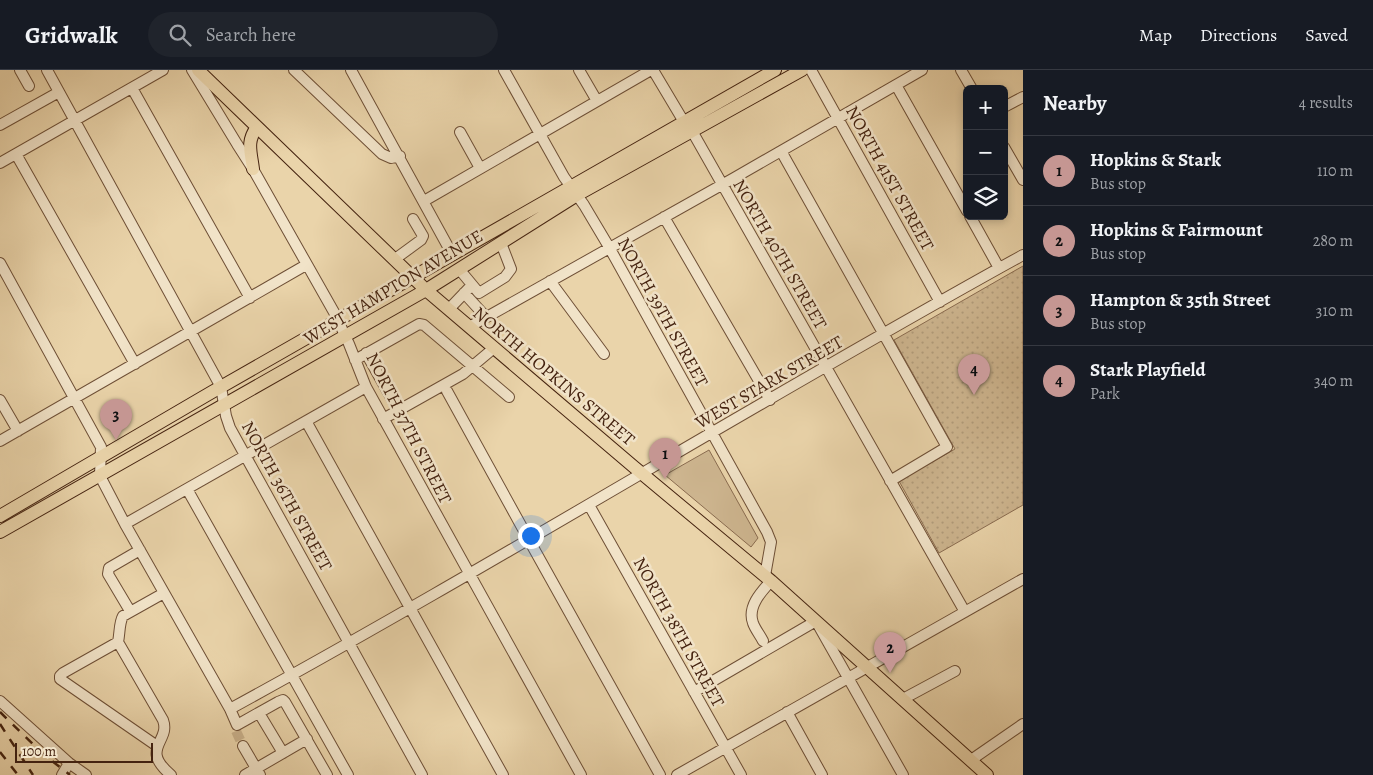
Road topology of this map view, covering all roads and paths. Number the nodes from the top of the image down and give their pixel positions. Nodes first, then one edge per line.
1 (20, 70) edge
2 (47, 70) edge
3 (163, 70) edge
4 (192, 70) edge
5 (198, 70) edge
6 (294, 70) edge
7 (351, 70) edge
8 (504, 70) edge
9 (579, 70) edge
10 (652, 70) edge
11 (775, 70) edge
12 (802, 70) edge
13 (811, 70) edge
14 (922, 70) edge
15 (961, 70) edge
16 (896, 85) junction
17 (970, 85) edge
18 (30, 86) dead end
19 (132, 88) junction
20 (59, 92) junction
21 (1023, 97) edge
22 (597, 101) junction
23 (1008, 106) edge
24 (838, 118) junction
25 (75, 120) junction
26 (0, 125) edge
27 (257, 127) junction
28 (688, 127) junction
29 (460, 132) dead end
30 (539, 134) junction
31 (781, 151) junction
32 (16, 154) junction
33 (1008, 154) edge
34 (400, 156) junction
35 (0, 163) edge
36 (480, 168) junction
37 (253, 169) junction
38 (1023, 180) edge
39 (722, 184) junction
40 (574, 191) junction
41 (424, 200) junction
42 (963, 204) edge
43 (664, 217) junction
44 (413, 219) dead end
45 (972, 220) edge
46 (501, 242) junction
47 (609, 248) junction
48 (452, 254) junction
49 (1023, 255) edge
50 (395, 259) junction
51 (0, 263) edge
52 (306, 265) junction
53 (999, 268) junction
54 (459, 269) junction
55 (413, 277) junction
56 (550, 281) junction
57 (472, 285) junction
58 (426, 290) junction
59 (464, 294) junction
60 (250, 298) junction
61 (940, 302) junction
62 (449, 309) junction
63 (486, 317) junction
64 (338, 320) junction
65 (469, 327) junction
66 (191, 332) junction
67 (884, 334) junction
68 (345, 336) junction
69 (494, 348) junction
70 (366, 353) junction
71 (604, 354) dead end
72 (355, 360) junction
73 (135, 364) junction
74 (473, 366) junction
75 (826, 367) junction
76 (221, 387) junction
77 (366, 387) junction
78 (447, 390) dead end
79 (509, 397) dead end
80 (75, 398) junction
81 (0, 400) edge
82 (770, 400) junction
83 (223, 404) junction
84 (398, 410) junction
85 (383, 419) junction
86 (306, 421) junction
87 (18, 431) junction
88 (712, 433) junction
89 (0, 441) edge
90 (245, 456) junction
91 (101, 457) junction
92 (642, 474) junction
93 (100, 476) junction
94 (890, 481) junction
95 (187, 489) junction
96 (31, 498) junction
97 (589, 505) junction
98 (38, 510) junction
99 (0, 516) edge
100 (125, 524) junction
101 (0, 532) edge
102 (528, 540) junction
103 (140, 550) junction
104 (469, 574) junction
105 (768, 579) junction
106 (1023, 579) edge
107 (164, 593) junction
108 (410, 608) junction
109 (130, 612) junction
110 (965, 612) junction
111 (816, 621) junction
112 (764, 641) dead end
113 (118, 642) junction
114 (349, 642) junction
115 (867, 667) junction
116 (954, 671) dead end
117 (291, 675) junction
118 (849, 678) junction
119 (694, 692) junction
120 (903, 699) junction
121 (0, 701) edge
122 (230, 709) junction
123 (260, 712) junction
124 (787, 712) junction
125 (1023, 724) edge
126 (307, 739) junction
127 (157, 746) junction
128 (243, 746) tunnel mouth
129 (725, 747) junction
130 (283, 753) junction
131 (971, 760) junction
132 (70, 763) junction
133 (258, 772) edge
134 (62, 775) edge
135 (86, 775) edge
136 (171, 775) edge
137 (245, 775) edge
138 (327, 775) edge
139 (348, 775) edge
140 (422, 775) edge
141 (503, 775) edge
142 (581, 775) edge
143 (660, 775) edge
144 (677, 775) edge
145 (741, 775) edge
146 (822, 775) edge
147 (903, 775) edge
148 (987, 775) edge

1 - 18 street
2 - 20 street, NORTH 36TH STREET
3 - 19 street
4 - 37 street, NORTH 37TH STREET
5 - 27 main road, NORTH HOPKINS STREET
6 - 34 street
7 - 34 street
8 - 30 street, NORTH 39TH STREET
9 - 22 street
10 - 22 street
10 - 28 street, NORTH 40TH STREET
11 - 28 main road, WEST HAMPTON AVENUE
12 - 28 main road, WEST HAMPTON AVENUE
13 - 24 street, NORTH 41ST STREET
14 - 16 street
15 - 17 street
16 - 24 street
16 - 42 street
19 - 25 street
19 - 60 street
20 - 25 street, NORTH 36TH STREET
20 - 26 street
21 - 23 street
22 - 30 street
24 - 31 street
24 - 61 street, NORTH 41ST STREET
25 - 32 street
25 - 66 street, NORTH 36TH STREET
27 - 37 main road
27 - 50 main road, NORTH HOPKINS STREET
28 - 39 street, NORTH 40TH STREET
28 - 40 main road, WEST HAMPTON AVENUE
29 - 36 street
30 - 36 street
30 - 40 street, NORTH 39TH STREET
31 - 39 street
31 - 67 street
32 - 35 street
32 - 73 street
33 - 38 street
34 - 41 street
36 - 41 street
37 - 52 street, NORTH 37TH STREET
39 - 43 street
39 - 75 street, NORTH 40TH STREET
40 - 46 main road, WEST HAMPTON AVENUE
40 - 47 street, NORTH 39TH STREET
40 - 48 main road, WEST HAMPTON AVENUE
41 - 48 street
43 - 47 street
43 - 82 street
44 - 50 street
45 - 53 street
46 - 54 main road, WEST HAMPTON AVENUE
46 - 57 street
47 - 56 street
47 - 88 street, NORTH 39TH STREET
48 - 55 main road, WEST HAMPTON AVENUE
49 - 53 street, WEST STARK STREET
50 - 55 main road, NORTH HOPKINS STREET
51 - 80 street
52 - 60 street
52 - 64 street, NORTH 37TH STREET
53 - 61 street, WEST STARK STREET
54 - 57 street
54 - 58 main road, WEST HAMPTON AVENUE
55 - 58 main road, NORTH HOPKINS STREET
55 - 64 main road, WEST HAMPTON AVENUE
56 - 63 street
56 - 71 street
57 - 59 street
58 - 62 main road, NORTH HOPKINS STREET
58 - 68 main road, WEST HAMPTON AVENUE
59 - 62 street
59 - 63 street
60 - 66 street
61 - 67 street, WEST STARK STREET
62 - 65 main road, NORTH HOPKINS STREET
63 - 65 street
64 - 68 street, NORTH 37TH STREET
64 - 76 main road, WEST HAMPTON AVENUE
65 - 69 main road, NORTH HOPKINS STREET
66 - 73 street
66 - 76 street, NORTH 36TH STREET
67 - 75 street, WEST STARK STREET
67 - 94 street
68 - 72 street, NORTH 37TH STREET
68 - 83 main road, WEST HAMPTON AVENUE
69 - 74 street
69 - 92 main road, NORTH HOPKINS STREET
70 - 72 street
70 - 74 street
70 - 84 street
72 - 77 street, NORTH 37TH STREET
73 - 80 street
74 - 79 street
74 - 84 street
75 - 82 street, WEST STARK STREET
75 - 94 street, NORTH 40TH STREET
76 - 83 street, NORTH 36TH STREET
76 - 91 main road, WEST HAMPTON AVENUE
77 - 85 street, NORTH 37TH STREET
77 - 86 street
78 - 102 street
80 - 87 street
80 - 91 street
81 - 87 street
82 - 88 street, WEST STARK STREET
83 - 90 street, NORTH 36TH STREET
83 - 93 main road, WEST HAMPTON AVENUE
84 - 85 street
85 - 104 street, NORTH 37TH STREET
86 - 90 street
86 - 108 street
87 - 89 street
88 - 92 street, WEST STARK STREET
88 - 105 street, NORTH 39TH STREET
90 - 95 street
90 - 114 street, NORTH 36TH STREET
91 - 93 street
91 - 96 main road, WEST HAMPTON AVENUE
92 - 97 street, WEST STARK STREET
92 - 105 main road, NORTH HOPKINS STREET
93 - 98 main road, WEST HAMPTON AVENUE
93 - 100 street
94 - 110 street, NORTH 40TH STREET
95 - 100 street
95 - 117 street
96 - 98 street
96 - 99 main road, WEST HAMPTON AVENUE
97 - 102 street, WEST STARK STREET
97 - 119 street, NORTH 38TH STREET
98 - 101 main road, WEST HAMPTON AVENUE
100 - 103 street
102 - 104 street, WEST STARK STREET
102 - 143 street
103 - 107 street
103 - 109 street
104 - 108 street, WEST STARK STREET
104 - 142 street, NORTH 37TH STREET
105 - 111 main road, NORTH HOPKINS STREET
105 - 112 street
106 - 110 street
107 - 109 street
107 - 122 street
108 - 114 street, WEST STARK STREET
108 - 141 street
109 - 113 street
110 - 115 street
111 - 115 main road, NORTH HOPKINS STREET
111 - 118 street
111 - 119 street
113 - 127 street
113 - 127 street
114 - 117 street, WEST STARK STREET
114 - 140 street, NORTH 36TH STREET
115 - 118 street
115 - 120 main road, NORTH HOPKINS STREET
116 - 120 street
117 - 122 street, WEST STARK STREET
117 - 139 street
118 - 124 street
118 - 147 street
119 - 129 street, NORTH 38TH STREET
120 - 131 main road, NORTH HOPKINS STREET
121 - 132 street
122 - 123 street
123 - 126 street
123 - 130 street
124 - 129 street
124 - 146 street
125 - 131 street
126 - 130 street
126 - 138 street
127 - 136 street
128 - 133 street
129 - 144 street
129 - 145 street, NORTH 38TH STREET
130 - 133 street
131 - 148 main road, NORTH HOPKINS STREET
132 - 134 street
132 - 135 street
133 - 137 street

